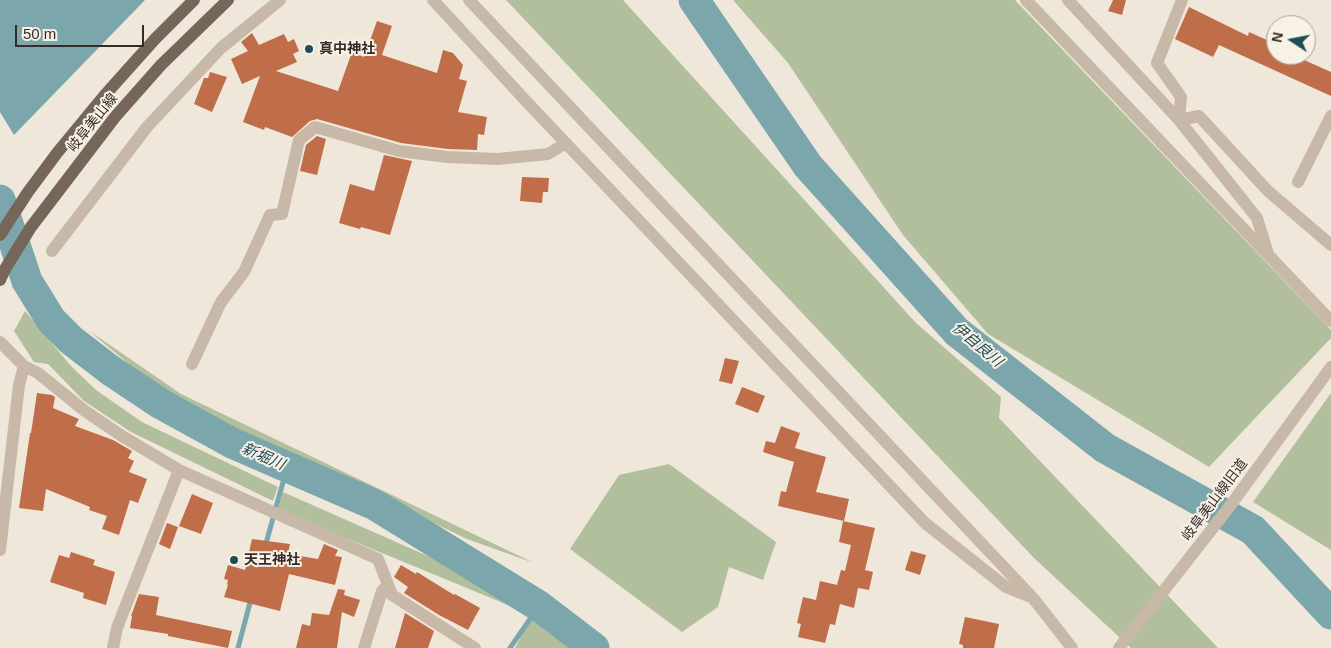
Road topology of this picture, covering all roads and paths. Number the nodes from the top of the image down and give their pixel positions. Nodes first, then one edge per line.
1 (194, 0) edge
2 (228, 0) edge
3 (280, 0) edge
4 (433, 0) edge
5 (469, 0) edge
6 (1026, 0) edge
7 (1086, 0) edge
8 (1182, 0) edge
9 (1070, 2) edge
10 (1331, 116) edge
11 (1179, 120) junction
12 (566, 143) junction
13 (1298, 182) dead end
14 (0, 235) edge
15 (1331, 244) edge
16 (52, 250) dead end
17 (1268, 256) junction
18 (0, 280) edge
19 (1331, 321) edge
20 (1, 345) edge
21 (192, 364) dead end
22 (24, 366) junction
23 (1331, 368) edge
24 (179, 470) junction
25 (0, 550) edge
26 (388, 585) junction
27 (1033, 598) junction
28 (113, 648) edge
29 (364, 648) edge
30 (475, 648) edge
31 (1072, 648) edge
32 (1119, 648) edge

1 - 14 main road, 岐阜美山線
2 - 18 main road, 岐阜美山線
3 - 16 street
4 - 12 street
5 - 27 street
6 - 17 street
7 - 9 street
8 - 11 street
9 - 11 street
10 - 13 street
11 - 15 street
11 - 17 street
12 - 21 street
12 - 27 street
17 - 19 street
20 - 22 street
22 - 24 street
22 - 25 street
23 - 32 street, 岐阜美山線旧道
24 - 26 street
24 - 28 street
26 - 29 street
26 - 30 street
27 - 31 street

